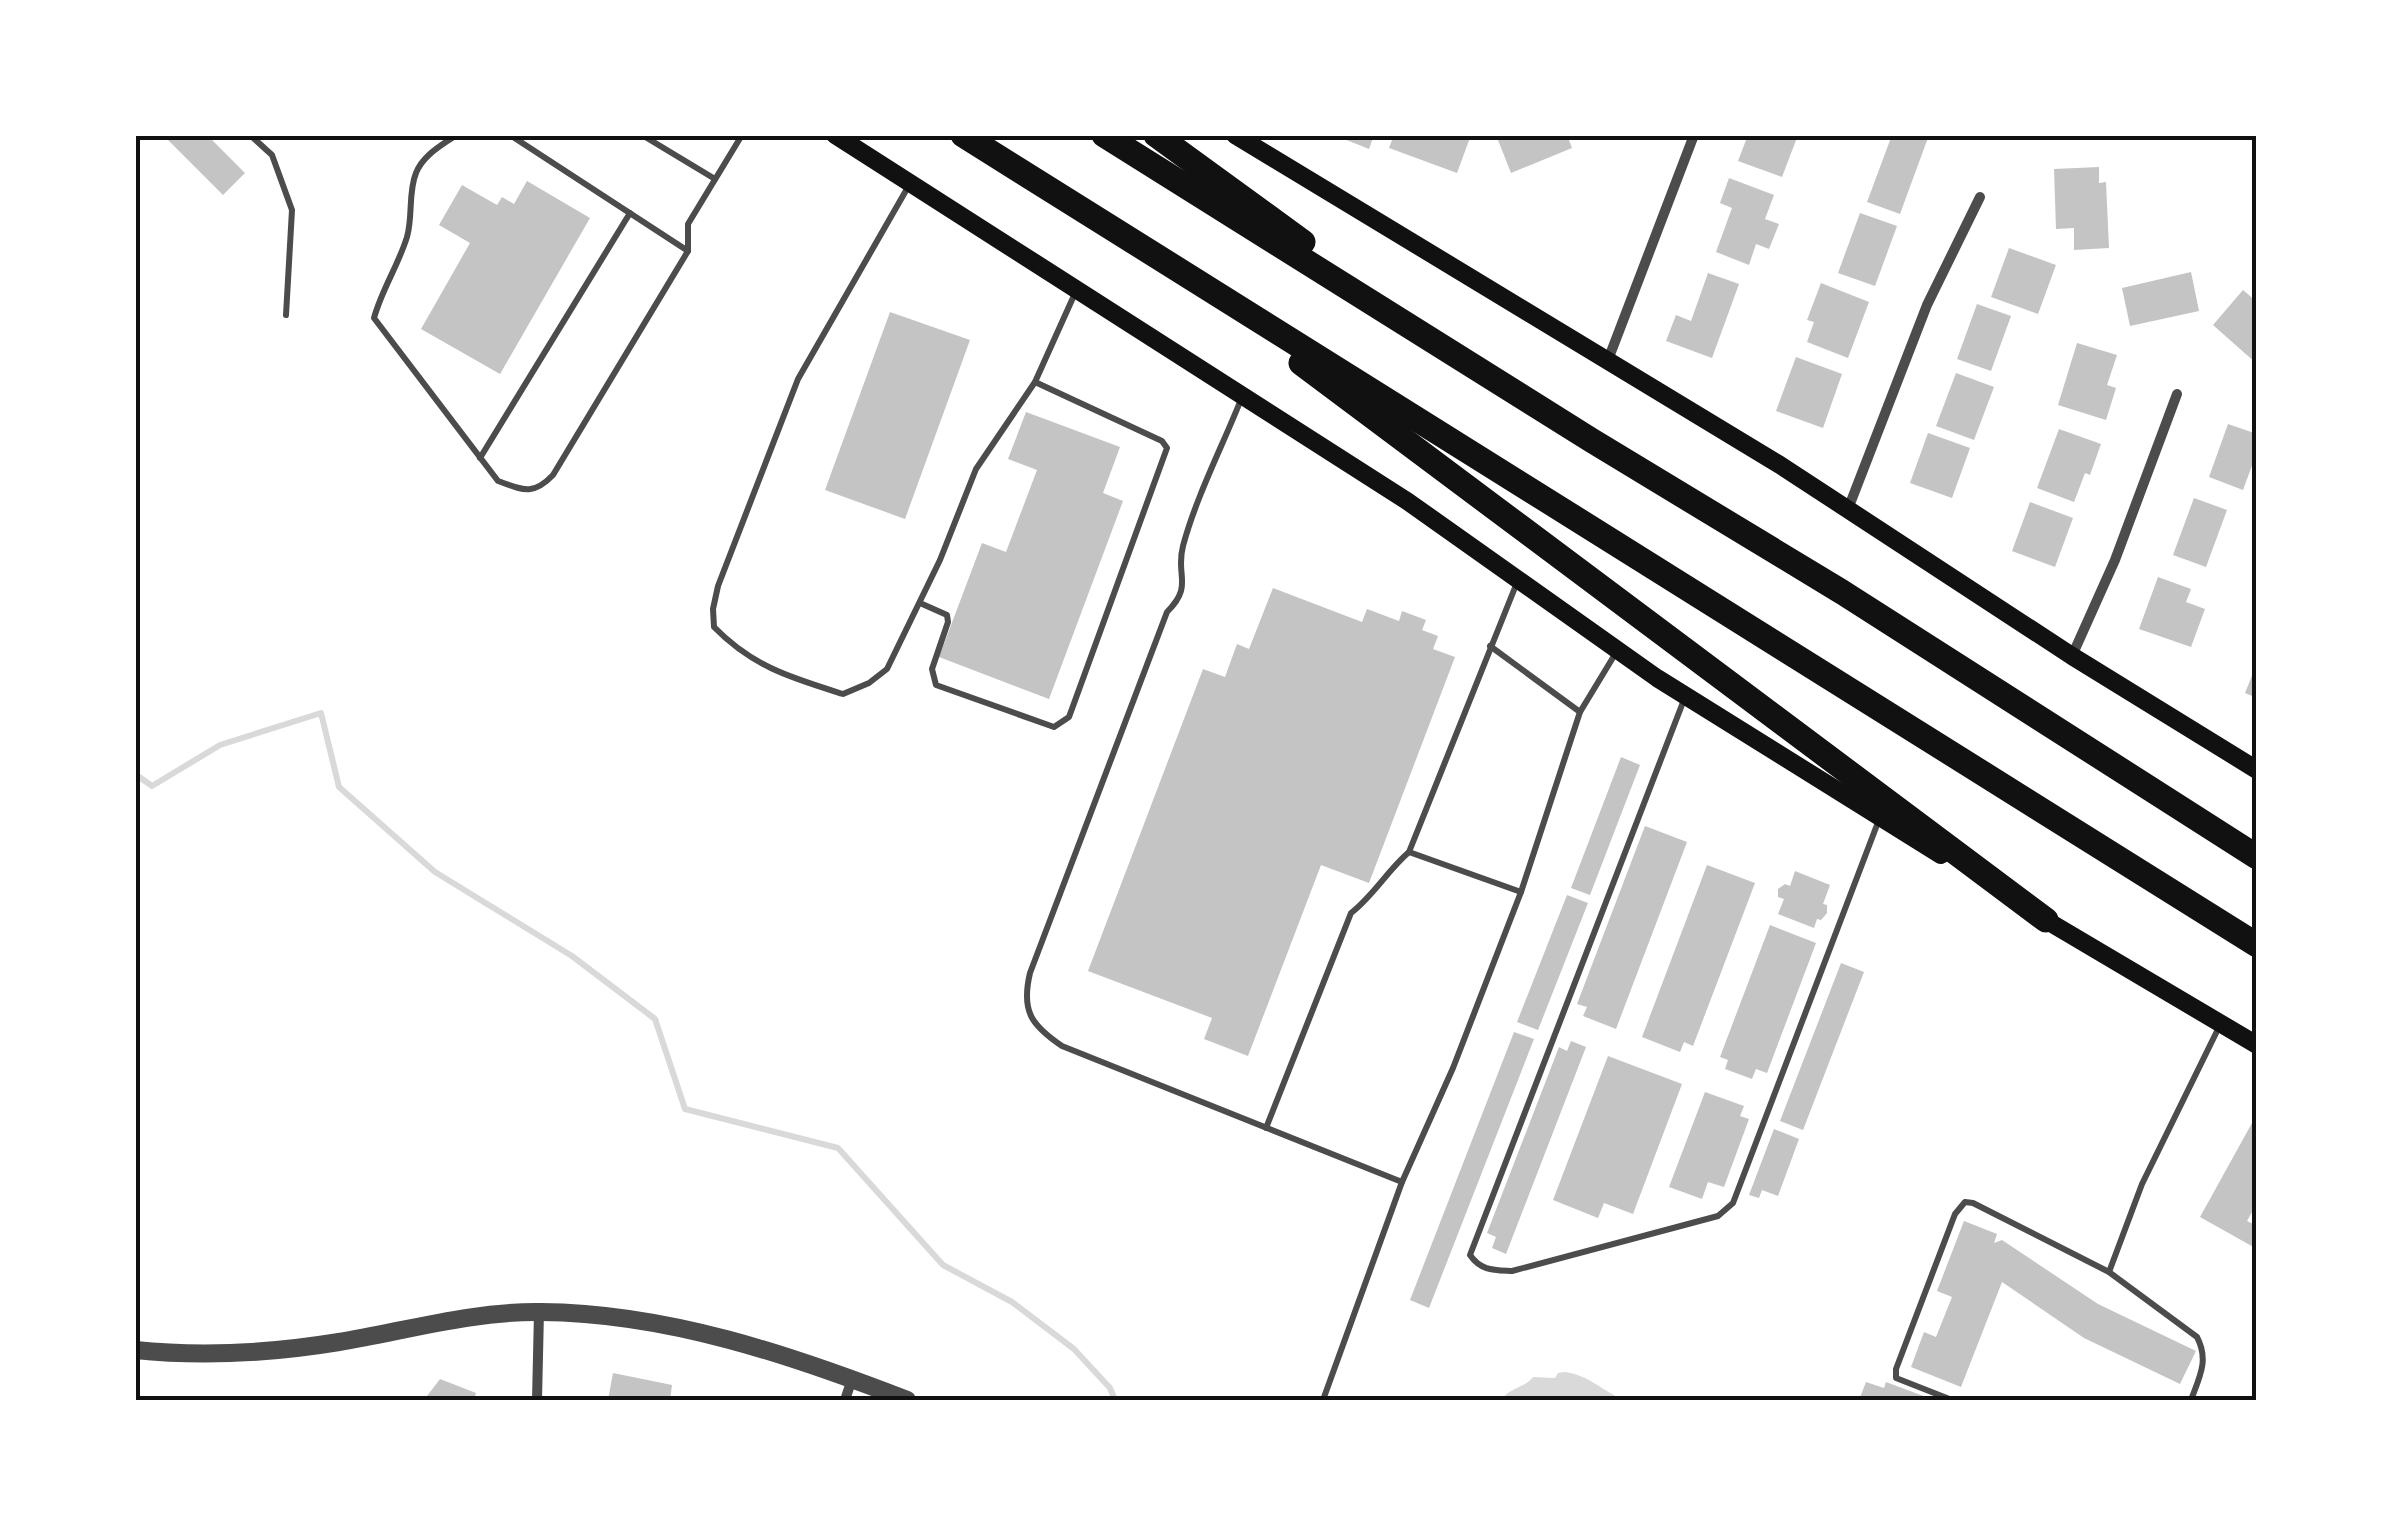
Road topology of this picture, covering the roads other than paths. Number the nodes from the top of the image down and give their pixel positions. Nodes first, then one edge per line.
1 (250, 135) edge
2 (456, 135) edge
3 (510, 135) edge
4 (642, 135) edge
5 (742, 135) edge
6 (836, 135) edge
7 (963, 135) edge
8 (1104, 135) edge
9 (1156, 135) edge
10 (1234, 135) edge
11 (1694, 135) edge
12 (715, 179) junction
13 (910, 183) junction
14 (1980, 196) dead end
15 (630, 213) junction
16 (688, 250) junction
17 (1160, 258) junction
18 (1076, 290) junction
19 (286, 316) dead end
20 (1608, 360) junction
21 (1482, 371) junction
22 (1035, 382) junction
23 (2177, 394) dead end
24 (1243, 396) junction
25 (480, 458) junction
26 (1848, 509) junction
27 (1518, 579) junction
28 (920, 604) junction
29 (1490, 646) junction
30 (1617, 650) junction
31 (2072, 656) junction
32 (1686, 696) junction
33 (1580, 712) junction
34 (2257, 770) edge
35 (1880, 817) junction
36 (1409, 852) junction
37 (2257, 857) edge
38 (1521, 892) junction
39 (2046, 920) junction
40 (2257, 945) edge
41 (2220, 1024) junction
42 (2257, 1045) edge
43 (1266, 1128) junction
44 (1402, 1182) junction
45 (2109, 1272) junction
46 (539, 1312) junction
47 (135, 1350) edge
48 (852, 1379) junction
49 (538, 1400) edge
50 (844, 1400) edge
51 (907, 1400) edge
52 (1322, 1400) edge
53 (1952, 1400) edge
54 (2191, 1400) edge

1 - 19 lane
2 - 25 lane
3 - 15 lane
4 - 12 lane
5 - 12 lane
6 - 13 main road
7 - 17 highway
8 - 21 highway
9 - 21 highway
10 - 20 main road
11 - 20 street
12 - 16 lane
13 - 18 main road
13 - 28 lane
14 - 26 street
15 - 16 lane
15 - 25 lane
16 - 25 lane
17 - 39 highway
17 - 40 highway
18 - 22 lane
18 - 24 main road
20 - 26 main road
21 - 37 highway
22 - 28 lane
22 - 28 lane
23 - 31 street
24 - 27 main road
24 - 43 lane
26 - 31 main road
27 - 29 lane
27 - 30 main road
29 - 33 lane
29 - 36 lane
30 - 32 main road
30 - 33 lane
31 - 34 main road
32 - 35 main road
32 - 35 lane
33 - 38 lane
35 - 39 main road
36 - 38 lane
36 - 43 lane
38 - 44 lane
39 - 41 main road
41 - 42 main road
41 - 45 lane
43 - 44 lane
44 - 52 lane
45 - 53 lane
45 - 54 lane
46 - 47 street
46 - 48 street
46 - 49 street
48 - 50 street
48 - 51 street

